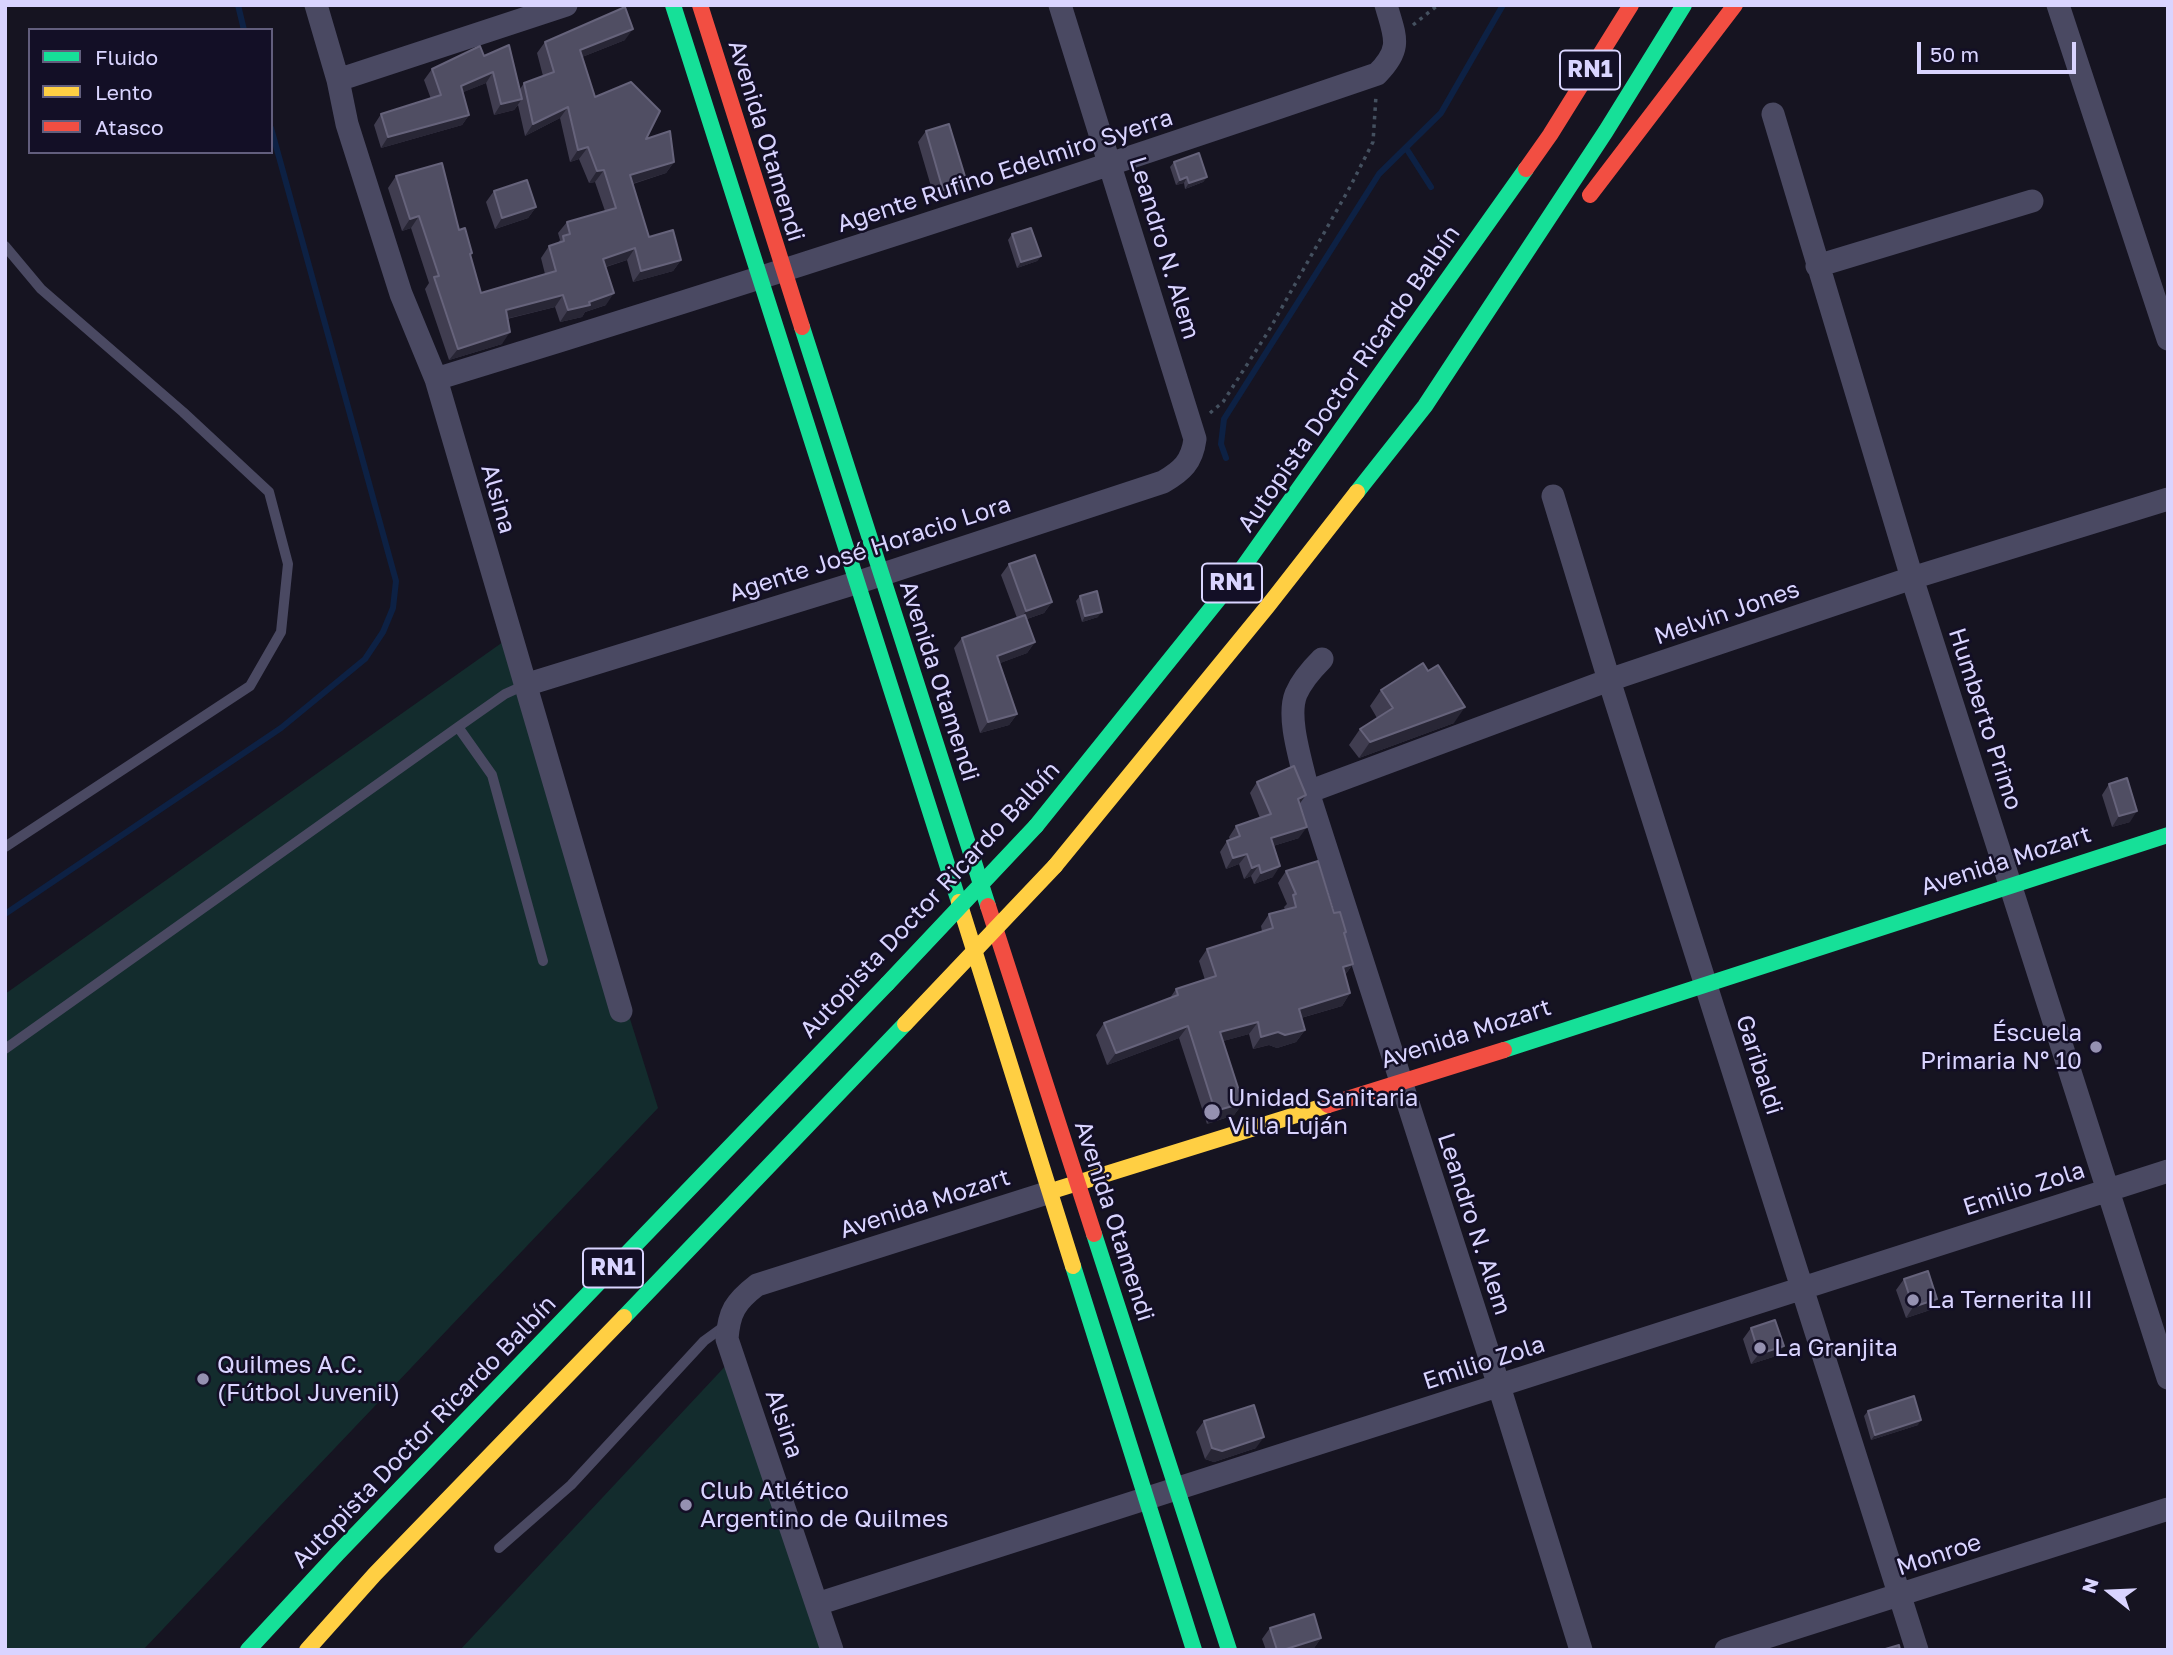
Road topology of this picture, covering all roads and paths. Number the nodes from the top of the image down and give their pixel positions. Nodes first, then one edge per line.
1 (316, 5) edge
2 (566, 5) edge
3 (673, 5) edge
4 (700, 5) edge
5 (1060, 5) edge
6 (1387, 5) edge
7 (1438, 5) edge
8 (1618, 5) edge
9 (1631, 5) edge
10 (1684, 5) edge
11 (1735, 5) edge
12 (2058, 5) edge
13 (1395, 40) junction
14 (1377, 74) junction
15 (338, 80) junction
16 (1773, 114) dead end
17 (1550, 135) junction
18 (1111, 165) junction
19 (2032, 201) dead end
20 (1577, 212) dead end
21 (5, 246) edge
22 (1544, 255) dead end
23 (1817, 266) junction
24 (772, 275) junction
25 (2168, 339) edge
26 (436, 379) junction
27 (1425, 406) junction
28 (1191, 426) junction
29 (1553, 496) dead end
30 (2168, 499) edge
31 (869, 578) junction
32 (1912, 578) junction
33 (1322, 659) dead end
34 (1609, 680) junction
35 (525, 685) junction
36 (458, 727) junction
37 (1308, 792) junction
38 (2168, 835) edge
39 (5, 847) edge
40 (2012, 887) junction
41 (543, 961) dead end
42 (1706, 985) junction
43 (621, 1011) dead end
44 (5, 1049) edge
45 (1400, 1083) junction
46 (2168, 1171) edge
47 (1078, 1184) junction
48 (2108, 1189) junction
49 (1050, 1192) junction
50 (1803, 1288) junction
51 (728, 1323) junction
52 (2168, 1378) edge
53 (1499, 1386) junction
54 (1177, 1489) junction
55 (1146, 1498) junction
56 (2168, 1509) edge
57 (499, 1548) dead end
58 (1900, 1595) junction
59 (817, 1604) junction
60 (248, 1650) edge
61 (307, 1650) edge
62 (832, 1650) edge
63 (1194, 1650) edge
64 (1229, 1650) edge
65 (1581, 1650) edge
66 (1726, 1650) edge
67 (1917, 1650) edge

1 - 15 street, Alsina
2 - 15 street
3 - 24 main road, Avenida Otamendi
4 - 24 main road, Avenida Otamendi
5 - 18 street, Leandro N. Alem
6 - 13 street
7 - 13 path
8 - 17 main road
9 - 17 main road, Autopista Doctor Ricardo Balbín / RN1
10 - 27 main road, RN1
11 - 20 main road
12 - 25 street
13 - 14 street
14 - 18 street, Agente Rufino Edelmiro Syerra
14 - 28 path
15 - 26 street, Alsina
16 - 23 street, Humberto Primo
17 - 60 main road, Autopista Doctor Ricardo Balbín / RN1, bridge
18 - 24 street, Agente Rufino Edelmiro Syerra
18 - 28 street, Leandro N. Alem
19 - 23 street
21 - 39 lane
22 - 27 main road
23 - 32 street, Humberto Primo
24 - 26 street, Agente Rufino Edelmiro Syerra
24 - 31 main road, Avenida Otamendi
24 - 31 main road, Avenida Otamendi
26 - 35 street, Alsina
27 - 61 main road, RN1, bridge
28 - 31 street, Agente José Horacio Lora
29 - 34 street, Garibaldi
30 - 32 street, Melvin Jones
31 - 35 street, Agente José Horacio Lora
31 - 47 main road, Avenida Otamendi
31 - 49 main road, Avenida Otamendi
32 - 34 street, Melvin Jones
32 - 40 street, Humberto Primo
33 - 37 street, Leandro N. Alem
34 - 37 street, Melvin Jones
34 - 42 street, Garibaldi
35 - 36 lane
35 - 43 street, Alsina
36 - 41 lane
36 - 44 lane
37 - 45 street, Leandro N. Alem
38 - 40 main road, Avenida Mozart
40 - 42 main road, Avenida Mozart
40 - 48 street, Humberto Primo
42 - 45 main road, Avenida Mozart
42 - 50 street, Garibaldi
45 - 47 main road, Avenida Mozart
45 - 53 street, Leandro N. Alem
46 - 48 street, Emilio Zola
47 - 49 main road, Avenida Mozart
47 - 54 main road, Avenida Otamendi
48 - 50 street, Emilio Zola
48 - 52 street, Humberto Primo
49 - 51 street, Avenida Mozart
49 - 55 main road, Avenida Otamendi
50 - 53 street, Emilio Zola
50 - 58 street, Garibaldi
51 - 57 lane
51 - 59 street, Alsina
53 - 54 street, Emilio Zola
53 - 65 street, Leandro N. Alem
54 - 55 street, Emilio Zola
54 - 64 main road, Avenida Otamendi
55 - 59 street, Emilio Zola
55 - 63 main road, Avenida Otamendi
56 - 58 street, Monroe
58 - 66 street, Monroe
58 - 67 street, Garibaldi
59 - 62 street, Alsina

